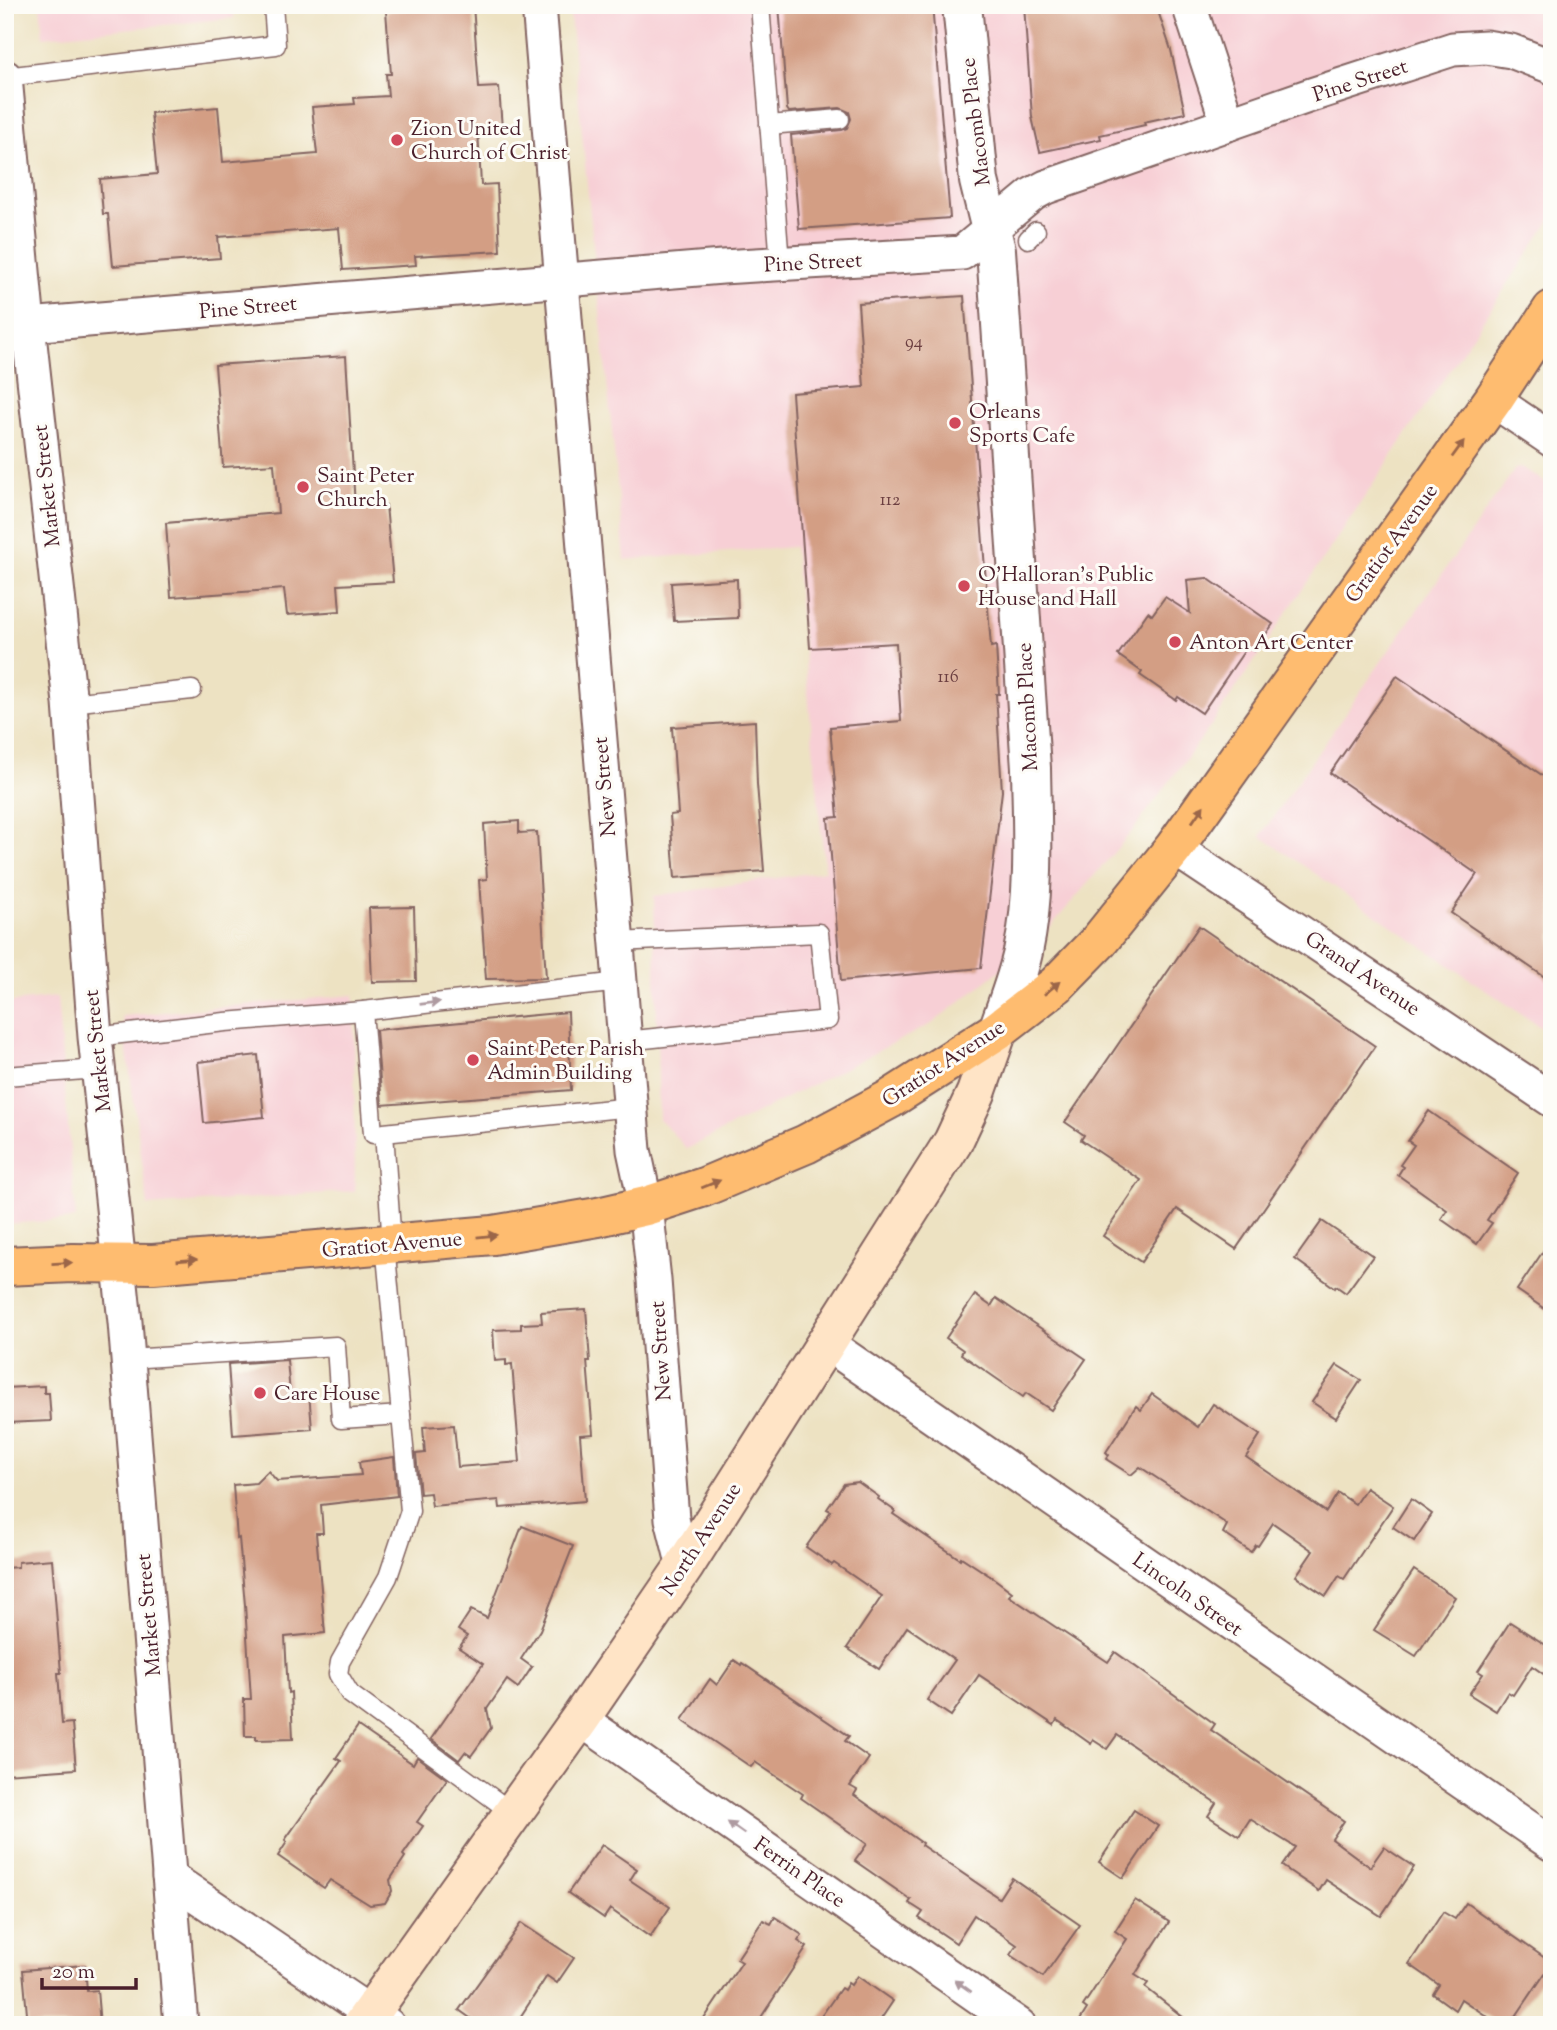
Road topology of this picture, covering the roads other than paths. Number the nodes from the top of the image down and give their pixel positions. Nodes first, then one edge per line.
1 (273, 5) edge
2 (539, 5) edge
3 (760, 5) edge
4 (962, 5) edge
5 (1189, 5) edge
6 (1552, 67) edge
7 (5, 77) edge
8 (840, 120) dead end
9 (1228, 124) junction
10 (769, 125) junction
11 (1019, 233) junction
12 (780, 263) junction
13 (562, 281) junction
14 (1552, 310) edge
15 (28, 326) junction
16 (1493, 400) junction
17 (1552, 440) edge
18 (192, 690) dead end
19 (70, 703) junction
20 (1174, 848) junction
21 (617, 942) junction
22 (620, 982) junction
23 (363, 1012) junction
24 (998, 1030) junction
25 (625, 1041) junction
26 (96, 1053) junction
27 (5, 1076) edge
28 (1552, 1100) edge
29 (630, 1107) junction
30 (373, 1134) dead end
31 (646, 1206) junction
32 (388, 1244) junction
33 (119, 1264) junction
34 (5, 1266) edge
35 (826, 1343) junction
36 (128, 1359) junction
37 (401, 1415) junction
38 (684, 1567) junction
39 (580, 1719) junction
40 (514, 1814) junction
41 (1552, 1844) edge
42 (169, 1877) junction
43 (374, 2021) edge
44 (181, 2025) edge
45 (1019, 2025) edge

1 - 7 lane
2 - 13 street, New Street
3 - 10 lane
4 - 11 street, Macomb Place
5 - 9 street
6 - 9 street, Pine Street
7 - 15 street, Market Street
8 - 10 lane
9 - 11 street, Pine Street
10 - 12 lane
11 - 12 street, Pine Street
11 - 24 street, Macomb Place
12 - 13 street, Pine Street
13 - 15 street, Pine Street
13 - 21 street, New Street
14 - 16 main road, Gratiot Avenue
15 - 19 street, Market Street
16 - 17 street
20 -> 16 main road, Gratiot Avenue
18 - 19 lane
19 - 26 street, Market Street
24 -> 20 main road, Gratiot Avenue
20 - 28 street, Grand Avenue
21 - 22 street, New Street
21 - 25 lane
23 -> 22 lane
22 - 25 street, New Street
23 - 26 lane
23 - 30 lane
31 -> 24 main road, Gratiot Avenue
24 - 35 main road, North Avenue
25 - 29 street, New Street
26 - 27 lane
26 - 33 street, Market Street
29 - 31 street, New Street
29 - 32 lane
32 -> 31 main road, Gratiot Avenue
31 - 38 street, New Street
33 -> 32 main road, Gratiot Avenue
32 - 37 lane
34 -> 33 main road, Gratiot Avenue
33 - 36 street, Market Street
35 - 38 main road, North Avenue
35 - 41 street, Lincoln Street
36 - 37 lane
36 - 42 street, Market Street
37 - 40 lane
38 - 39 main road, North Avenue
39 - 40 main road, North Avenue
45 -> 39 street, Ferrin Place
40 - 43 main road, North Avenue
42 - 43 street
42 - 44 street, Market Street

